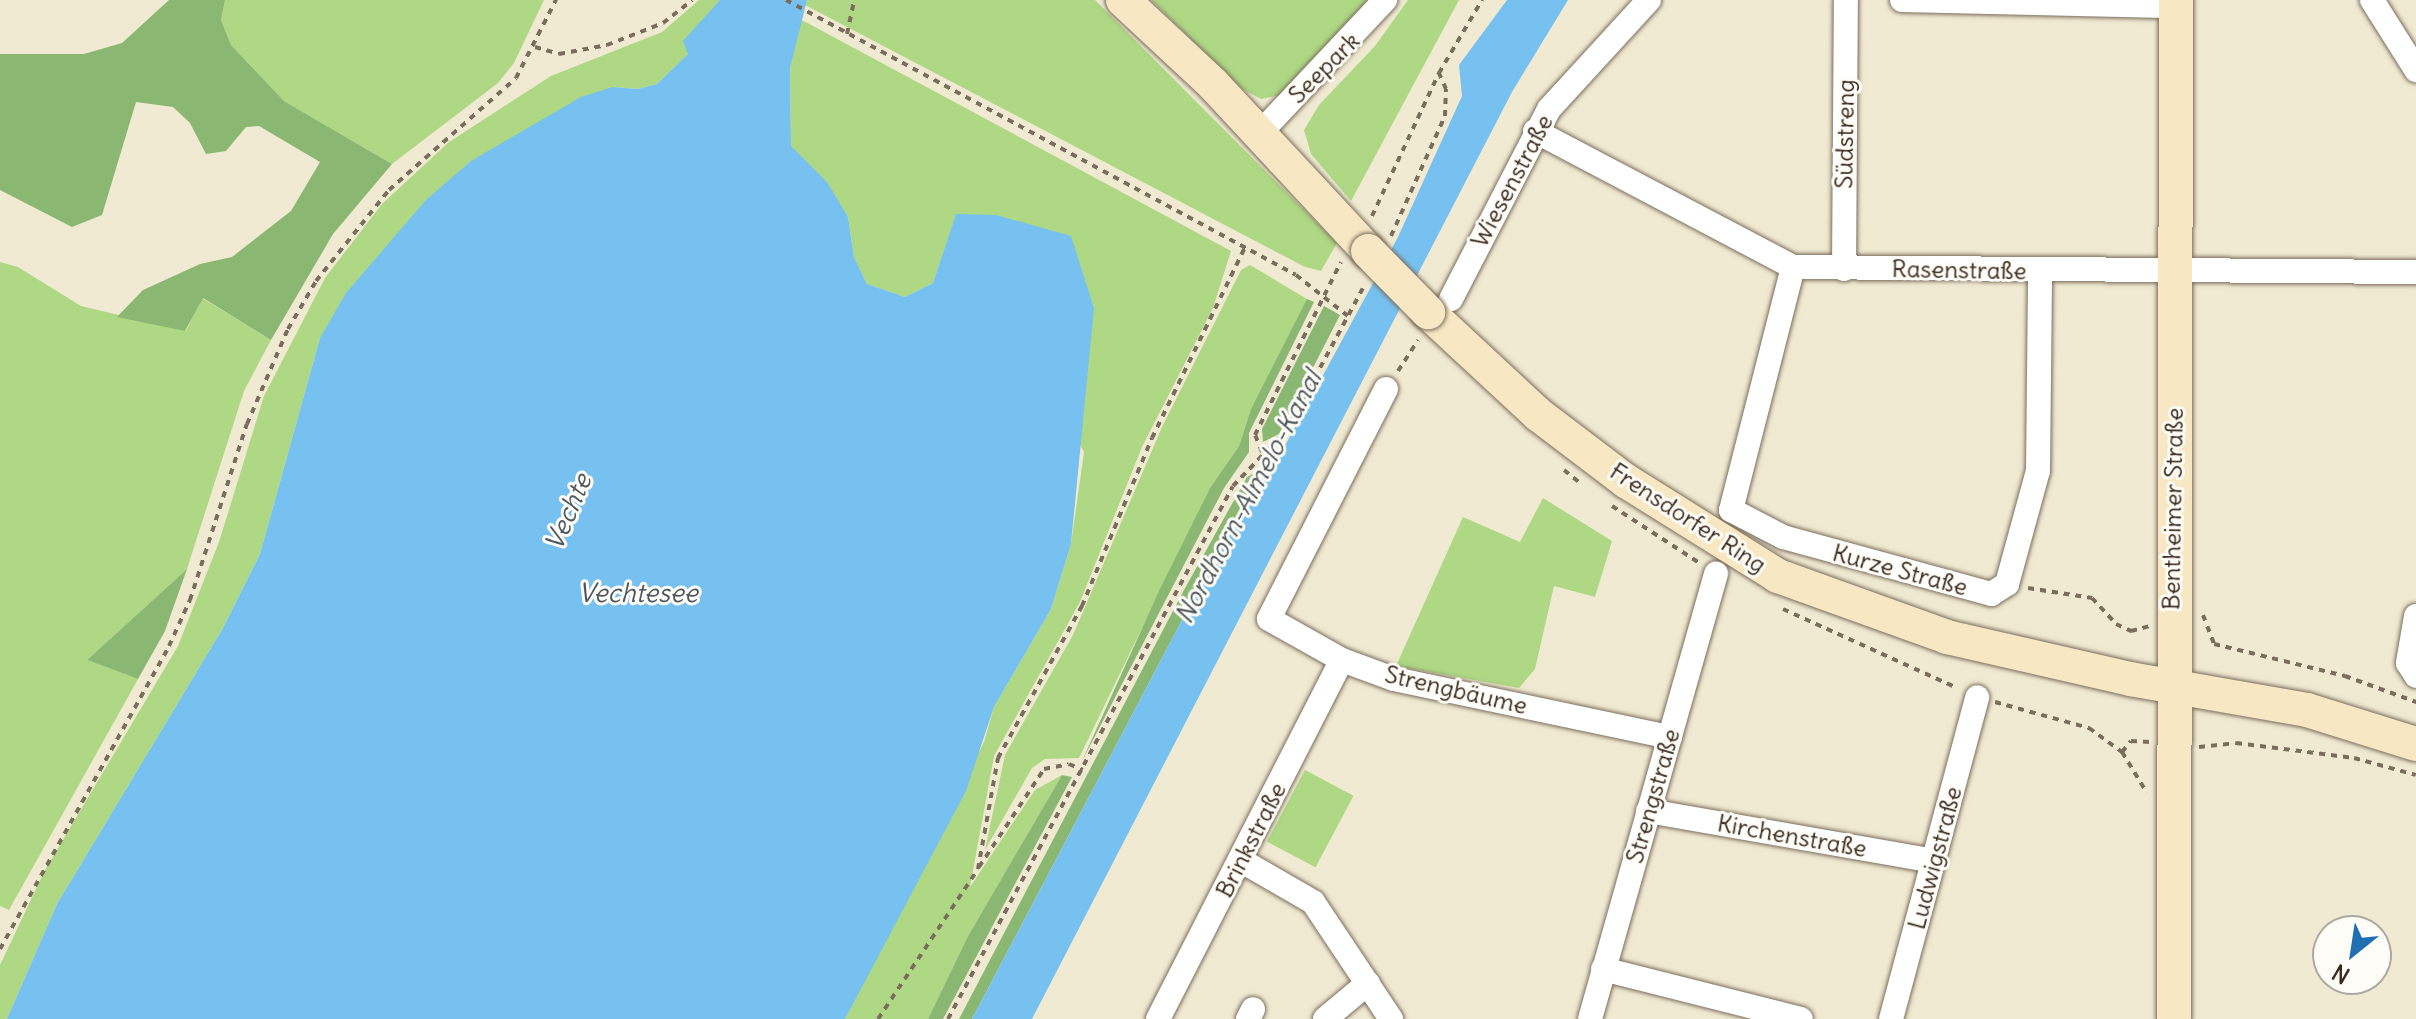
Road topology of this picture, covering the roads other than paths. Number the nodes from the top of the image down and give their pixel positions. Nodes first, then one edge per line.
1 (1123, 0) edge
2 (1385, 0) edge
3 (1649, 0) edge
4 (1846, 0) edge
5 (1902, 0) edge
6 (2372, 0) edge
7 (2176, 3) edge
8 (2416, 70) edge
9 (1535, 131) junction
10 (1260, 133) junction
11 (1793, 267) junction
12 (1844, 269) junction
13 (2040, 271) junction
14 (2176, 271) junction
15 (2416, 272) edge
16 (1428, 321) junction
17 (1386, 389) road end
18 (1716, 573) road end
19 (2416, 616) edge
20 (1342, 660) junction
21 (2416, 676) edge
22 (2172, 687) junction
23 (1977, 697) road end
24 (1670, 737) junction
25 (2416, 744) edge
26 (1648, 811) junction
27 (1242, 861) junction
28 (1935, 861) junction
29 (1603, 969) junction
30 (1368, 983) junction
31 (1158, 1019) edge
32 (1325, 1019) edge
33 (1391, 1019) edge
34 (1590, 1019) edge
35 (1801, 1019) edge
36 (1891, 1019) edge
37 (2174, 1019) edge

1 - 10 street, Frensdorfer Ring
2 - 10 street, Seepark
3 - 9 street, Wiesenstraße
4 - 12 street, Südstreng
5 - 7 street
6 - 8 street
7 - 14 street, Bentheimer Straße
9 - 11 street, Rasenstraße
9 - 16 street, Wiesenstraße
10 - 16 street, Frensdorfer Ring, bridge
11 - 12 street, Rasenstraße
11 - 13 street, Kurze Straße
12 - 13 street, Rasenstraße
13 - 14 street, Rasenstraße
14 - 15 street, Rasenstraße
14 - 22 street, Bentheimer Straße
16 - 22 street, Frensdorfer Ring
17 - 20 street, Strengbäume
18 - 24 street, Strengstraße
19 - 21 street
20 - 24 street, Strengbäume
20 - 27 street, Brinkstraße
22 - 25 street, Frensdorfer Ring
22 - 37 street, Bentheimer Straße
23 - 28 street, Ludwigstraße
24 - 26 street, Strengstraße
26 - 28 street, Kirchenstraße
26 - 29 street, Strengstraße
27 - 30 street
27 - 31 street, Brinkstraße
28 - 36 street, Ludwigstraße
29 - 34 street, Strengstraße
29 - 35 street
30 - 32 street
30 - 33 street

